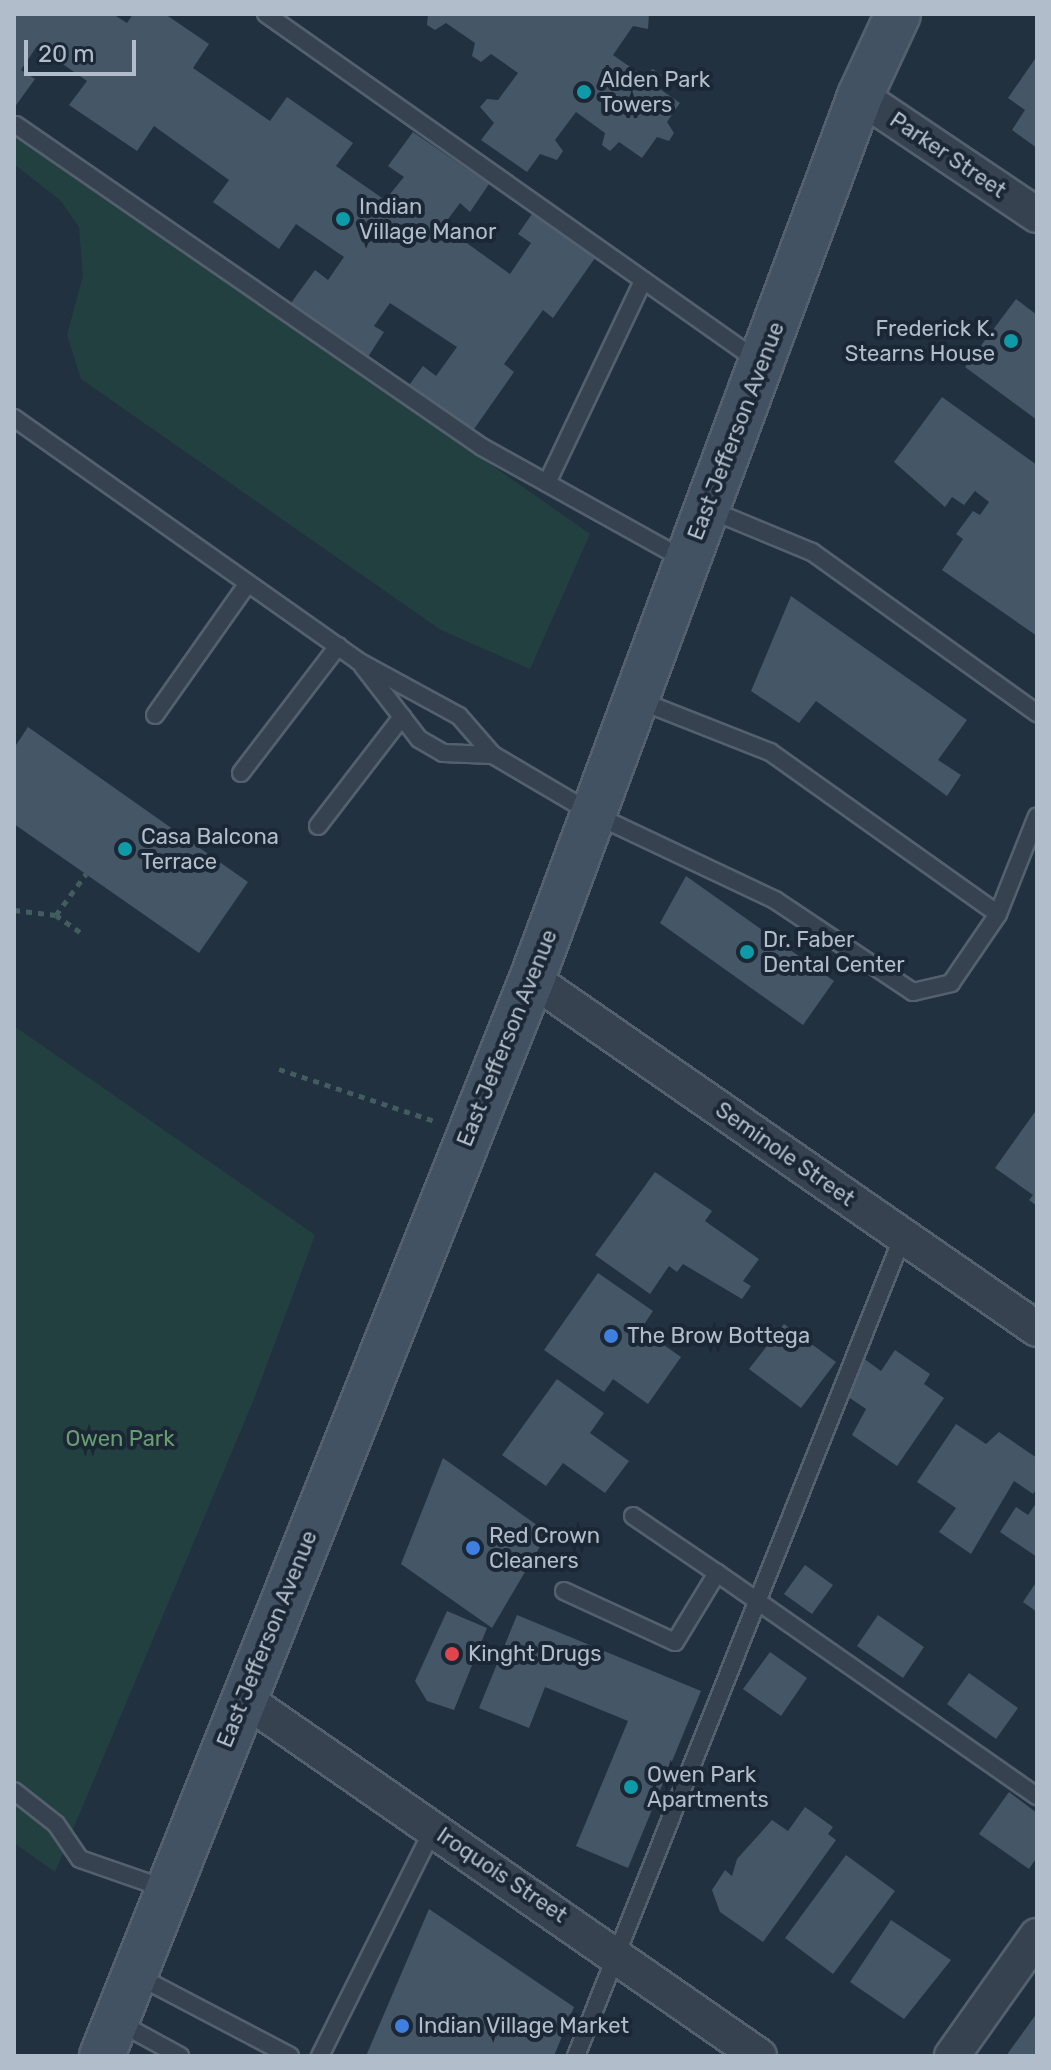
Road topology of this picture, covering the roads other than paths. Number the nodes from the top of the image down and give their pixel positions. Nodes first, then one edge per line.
1 (266, 14) edge
2 (898, 14) edge
3 (860, 96) junction
4 (16, 125) dead end
5 (1037, 215) edge
6 (643, 281) junction
7 (760, 362) junction
8 (14, 418) edge
9 (547, 483) junction
10 (706, 508) junction
11 (687, 561) junction
12 (248, 583) junction
13 (338, 646) junction
14 (358, 661) junction
15 (636, 699) junction
16 (1037, 713) edge
17 (155, 715) dead end
18 (402, 717) junction
19 (493, 755) junction
20 (241, 773) dead end
21 (593, 814) junction
22 (1037, 816) edge
23 (318, 826) dead end
24 (998, 914) junction
25 (532, 979) junction
26 (903, 1236) junction
27 (1037, 1329) edge
28 (633, 1516) dead end
29 (717, 1573) junction
30 (564, 1591) dead end
31 (757, 1599) junction
32 (243, 1698) junction
33 (14, 1791) edge
34 (1037, 1796) edge
35 (433, 1829) junction
36 (167, 1889) junction
37 (1037, 1936) edge
38 (615, 1951) junction
39 (134, 1974) junction
40 (109, 2038) edge
41 (180, 2056) edge
42 (290, 2056) edge
43 (320, 2056) edge
44 (576, 2056) edge
45 (759, 2056) edge
46 (952, 2056) edge

1 - 6 lane
2 - 3 main road, East Jefferson Avenue
3 - 5 street, Parker Street
3 - 7 main road, East Jefferson Avenue
4 - 9 lane
6 - 7 lane
6 - 9 lane
7 - 10 main road, East Jefferson Avenue
8 - 12 lane
9 - 11 lane
10 - 11 main road, East Jefferson Avenue
10 - 16 lane
11 - 15 main road, East Jefferson Avenue
12 - 13 lane
12 - 17 lane
13 - 14 lane
13 - 20 lane
14 - 18 lane
14 - 19 lane
15 - 21 main road, East Jefferson Avenue
15 - 24 lane
18 - 19 lane
18 - 23 lane
19 - 21 lane
21 - 24 lane
21 - 25 main road, East Jefferson Avenue
22 - 24 lane
25 - 26 street, Seminole Street
25 - 32 main road, East Jefferson Avenue
26 - 27 street, Seminole Street
26 - 31 lane
28 - 29 lane
29 - 30 lane
29 - 31 lane
31 - 34 lane
31 - 38 lane
32 - 35 street, Iroquois Street
32 - 36 main road, East Jefferson Avenue
33 - 36 lane
35 - 38 street, Iroquois Street
35 - 43 lane
36 - 39 main road, East Jefferson Avenue
37 - 46 street
38 - 44 lane
38 - 45 street, Iroquois Street
39 - 40 main road, East Jefferson Avenue
39 - 42 lane
40 - 41 lane

